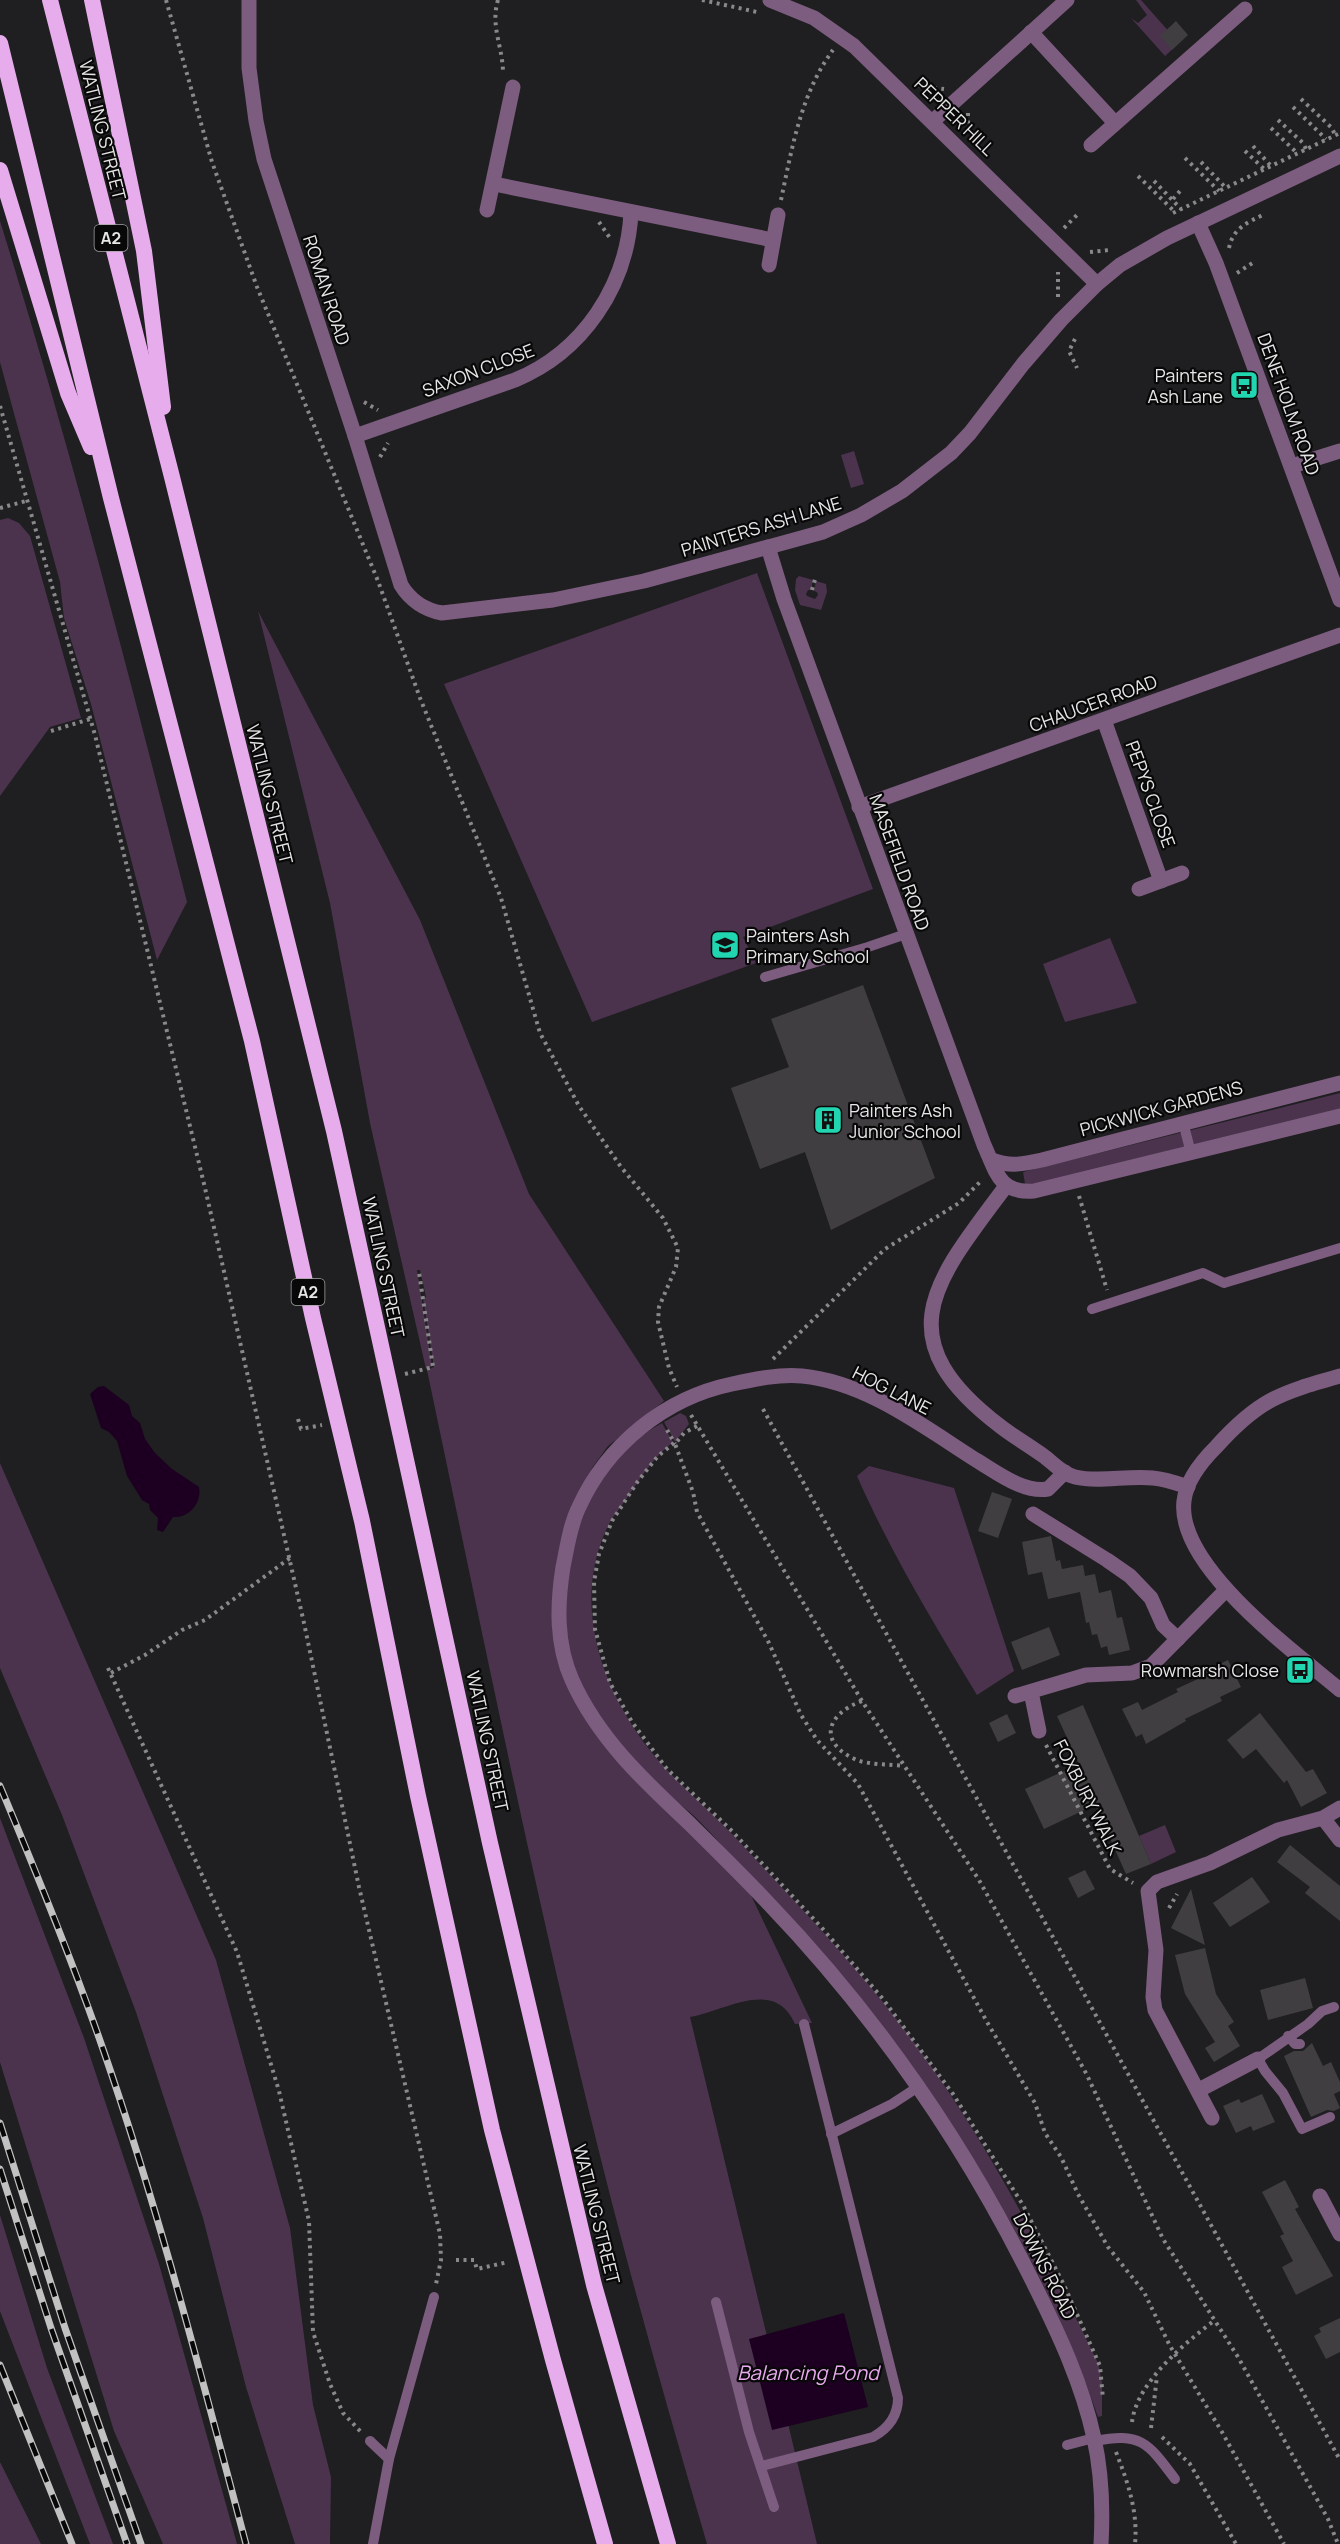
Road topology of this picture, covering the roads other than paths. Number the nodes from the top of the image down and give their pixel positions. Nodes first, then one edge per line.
1 (50, 0) edge
2 (92, 0) edge
3 (249, 0) edge
4 (1067, 0) edge
5 (792, 3) edge
6 (766, 7) edge
7 (1245, 9) dead end
8 (1031, 32) junction
9 (0, 43) edge
10 (513, 87) road end
11 (933, 121) junction
12 (1114, 123) junction
13 (1091, 145) dead end
14 (1340, 156) edge
15 (0, 170) edge
16 (494, 184) junction
17 (488, 210) dead end
18 (631, 213) junction
19 (778, 215) road end
20 (1198, 223) junction
21 (773, 240) junction
22 (769, 265) dead end
23 (1097, 284) junction
24 (355, 436) junction
25 (1340, 451) edge
26 (1292, 466) junction
27 (172, 477) junction
28 (111, 498) junction
29 (768, 547) junction
30 (401, 585) joint
31 (1340, 600) edge
32 (1340, 635) edge
33 (1104, 720) junction
34 (859, 807) junction
35 (1182, 873) dead end
36 (1161, 881) junction
37 (1139, 888) dead end
38 (906, 934) junction
39 (765, 977) dead end
40 (1340, 1083) edge
41 (1340, 1116) edge
42 (1183, 1122) junction
43 (1191, 1153) junction
44 (992, 1160) junction
45 (1006, 1186) junction
46 (1340, 1248) edge
47 (1092, 1309) dead end
48 (1340, 1376) edge
49 (1065, 1472) junction
50 (1188, 1487) junction
51 (1033, 1515) dead end
52 (1226, 1590) junction
53 (1178, 1639) junction
54 (1340, 1690) edge
55 (1031, 1692) junction
56 (1015, 1696) dead end
57 (1039, 1731) road end
58 (1340, 1808) edge
59 (1323, 1818) junction
60 (1340, 1840) edge
61 (1326, 2006) dead end
62 (804, 2024) dead end
63 (879, 2035) joint
64 (1288, 2036) junction
65 (1300, 2044) dead end
66 (1258, 2059) junction
67 (918, 2087) junction
68 (1199, 2090) junction
69 (1330, 2117) dead end
70 (1212, 2118) dead end
71 (1302, 2129) junction
72 (831, 2134) junction
73 (1296, 2139) dead end
74 (1320, 2196) dead end
75 (1340, 2234) edge
76 (434, 2297) road end
77 (716, 2302) dead end
78 (1094, 2440) junction
79 (369, 2441) road end
80 (1067, 2445) dead end
81 (389, 2459) junction
82 (762, 2466) junction
83 (1175, 2479) dead end
84 (774, 2507) dead end
85 (373, 2544) edge
86 (605, 2544) edge
87 (668, 2544) edge
88 (1101, 2544) edge

1 - 27 highway, WATLING STREET / A2
2 - 27 highway
3 - 24 street, ROMAN ROAD
4 - 8 street
5 - 6 street, PEPPER HILL
5 - 11 street, PEPPER HILL
7 - 12 street
8 - 11 street
8 - 12 street
9 - 28 highway, A2
10 - 16 street
11 - 23 street, PEPPER HILL
12 - 13 street
14 - 20 street, PAINTERS ASH LANE
15 - 28 highway
16 - 17 street
16 - 18 street
18 - 21 street
18 - 24 street, SAXON CLOSE
19 - 21 street
20 - 23 street, PAINTERS ASH LANE
20 - 26 street, DENE HOLM ROAD
21 - 22 street
23 - 29 street, PAINTERS ASH LANE
24 - 30 street, ROMAN ROAD
25 - 26 street
26 - 31 street, DENE HOLM ROAD
27 - 87 highway, WATLING STREET / A2
28 - 86 highway, A2
29 - 30 street, PAINTERS ASH LANE
29 - 34 street, MASEFIELD ROAD
32 - 33 street, CHAUCER ROAD
33 - 34 street, CHAUCER ROAD
33 - 36 street, PEPYS CLOSE
34 - 38 street, MASEFIELD ROAD
35 - 36 street
36 - 37 street
38 - 39 lane
38 - 44 street, MASEFIELD ROAD
40 - 42 street, PICKWICK GARDENS
41 - 43 street
42 - 43 lane
42 - 44 street, PICKWICK GARDENS
43 - 45 street
44 - 45 street, MASEFIELD ROAD
45 - 49 street
46 - 47 lane
48 - 50 street
49 - 50 street
49 - 63 street, HOG LANE
50 - 52 street
51 - 53 street
52 - 53 street
52 - 54 street
53 - 55 street
55 - 56 street
55 - 57 street
58 - 59 street
59 - 60 street
59 - 68 street
61 - 64 lane
62 - 72 lane
63 - 67 street, DOWNS ROAD
64 - 65 lane
64 - 66 lane
66 - 68 street
66 - 71 lane
67 - 72 lane
67 - 78 street, DOWNS ROAD
68 - 70 street
69 - 71 lane
71 - 73 lane
72 - 82 lane
74 - 75 street
76 - 81 lane
77 - 82 lane
78 - 80 lane
78 - 83 lane
78 - 88 street, DOWNS ROAD
79 - 81 lane
81 - 85 lane
82 - 84 lane

